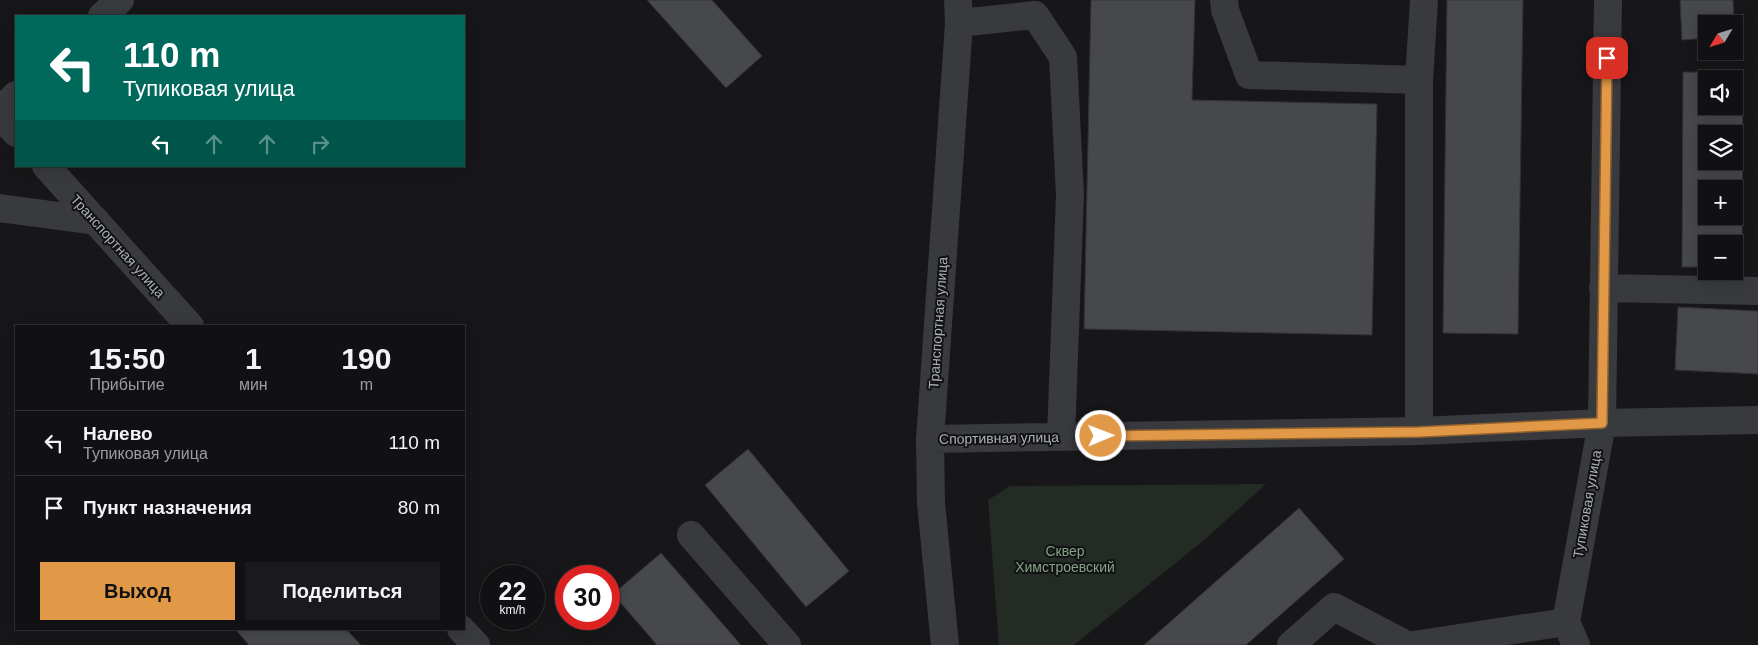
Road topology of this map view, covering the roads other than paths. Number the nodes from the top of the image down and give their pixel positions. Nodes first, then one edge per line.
1 (120, 0) edge
2 (1224, 0) edge
3 (1424, 0) edge
4 (1608, 0) edge
5 (959, 12) edge
6 (103, 15) edge
7 (1419, 80) junction
8 (15, 96) edge
9 (0, 111) edge
10 (0, 115) edge
11 (15, 132) edge
12 (47, 167) edge
13 (69, 167) edge
14 (0, 208) edge
15 (96, 221) junction
16 (1603, 288) junction
17 (1758, 291) edge
18 (189, 325) edge
19 (1758, 420) edge
20 (1602, 423) junction
21 (1419, 432) junction
22 (1061, 437) junction
23 (930, 439) junction
24 (692, 535) dead end
25 (462, 630) edge
26 (1571, 633) edge
27 (476, 645) edge
28 (787, 645) edge
29 (946, 645) edge
30 (1291, 645) edge
31 (1407, 645) edge
32 (1413, 645) edge

1 - 6 street
2 - 7 street
3 - 7 street
4 - 16 street, Тупиковая улица
5 - 22 street
5 - 23 street, Транспортная улица
7 - 21 street
8 - 9 street
10 - 11 street
12 - 15 street, Транспортная улица
13 - 15 street
14 - 15 street
15 - 18 street, Транспортная улица
16 - 17 street
16 - 20 street, Тупиковая улица
19 - 20 street, Спортивная улица
20 - 21 street, Спортивная улица
20 - 26 street, Тупиковая улица
21 - 22 street, Спортивная улица
22 - 23 street, Спортивная улица
23 - 29 street, Транспортная улица
24 - 28 street
25 - 27 street
26 - 32 street
30 - 31 street

